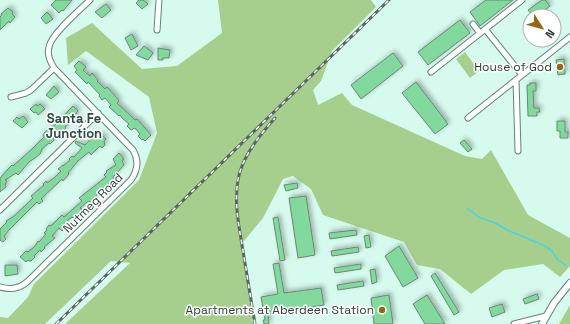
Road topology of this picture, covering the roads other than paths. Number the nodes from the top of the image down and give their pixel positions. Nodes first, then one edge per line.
1 (90, 0) edge
2 (159, 0) edge
3 (522, 0) edge
4 (473, 24) dead end
5 (486, 29) junction
6 (157, 30) dead end
7 (480, 33) junction
8 (570, 37) edge
9 (54, 68) junction
10 (431, 72) dead end
11 (522, 75) junction
12 (516, 80) junction
13 (11, 97) dead end
14 (98, 113) junction
15 (468, 118) dead end
16 (518, 151) dead end
17 (0, 210) edge
18 (570, 283) edge
19 (0, 287) edge
20 (546, 316) junction
21 (514, 324) edge
22 (542, 324) edge

1 - 9 street, Nutmeg Road
2 - 6 street
3 - 5 street
4 - 7 street
5 - 7 street
5 - 11 street
7 - 10 street
8 - 11 street
9 - 13 street
9 - 14 street, Nutmeg Road
11 - 12 street
12 - 15 street
12 - 16 street
14 - 17 street
14 - 19 street, Nutmeg Road
18 - 20 main road
20 - 21 street
20 - 22 main road

